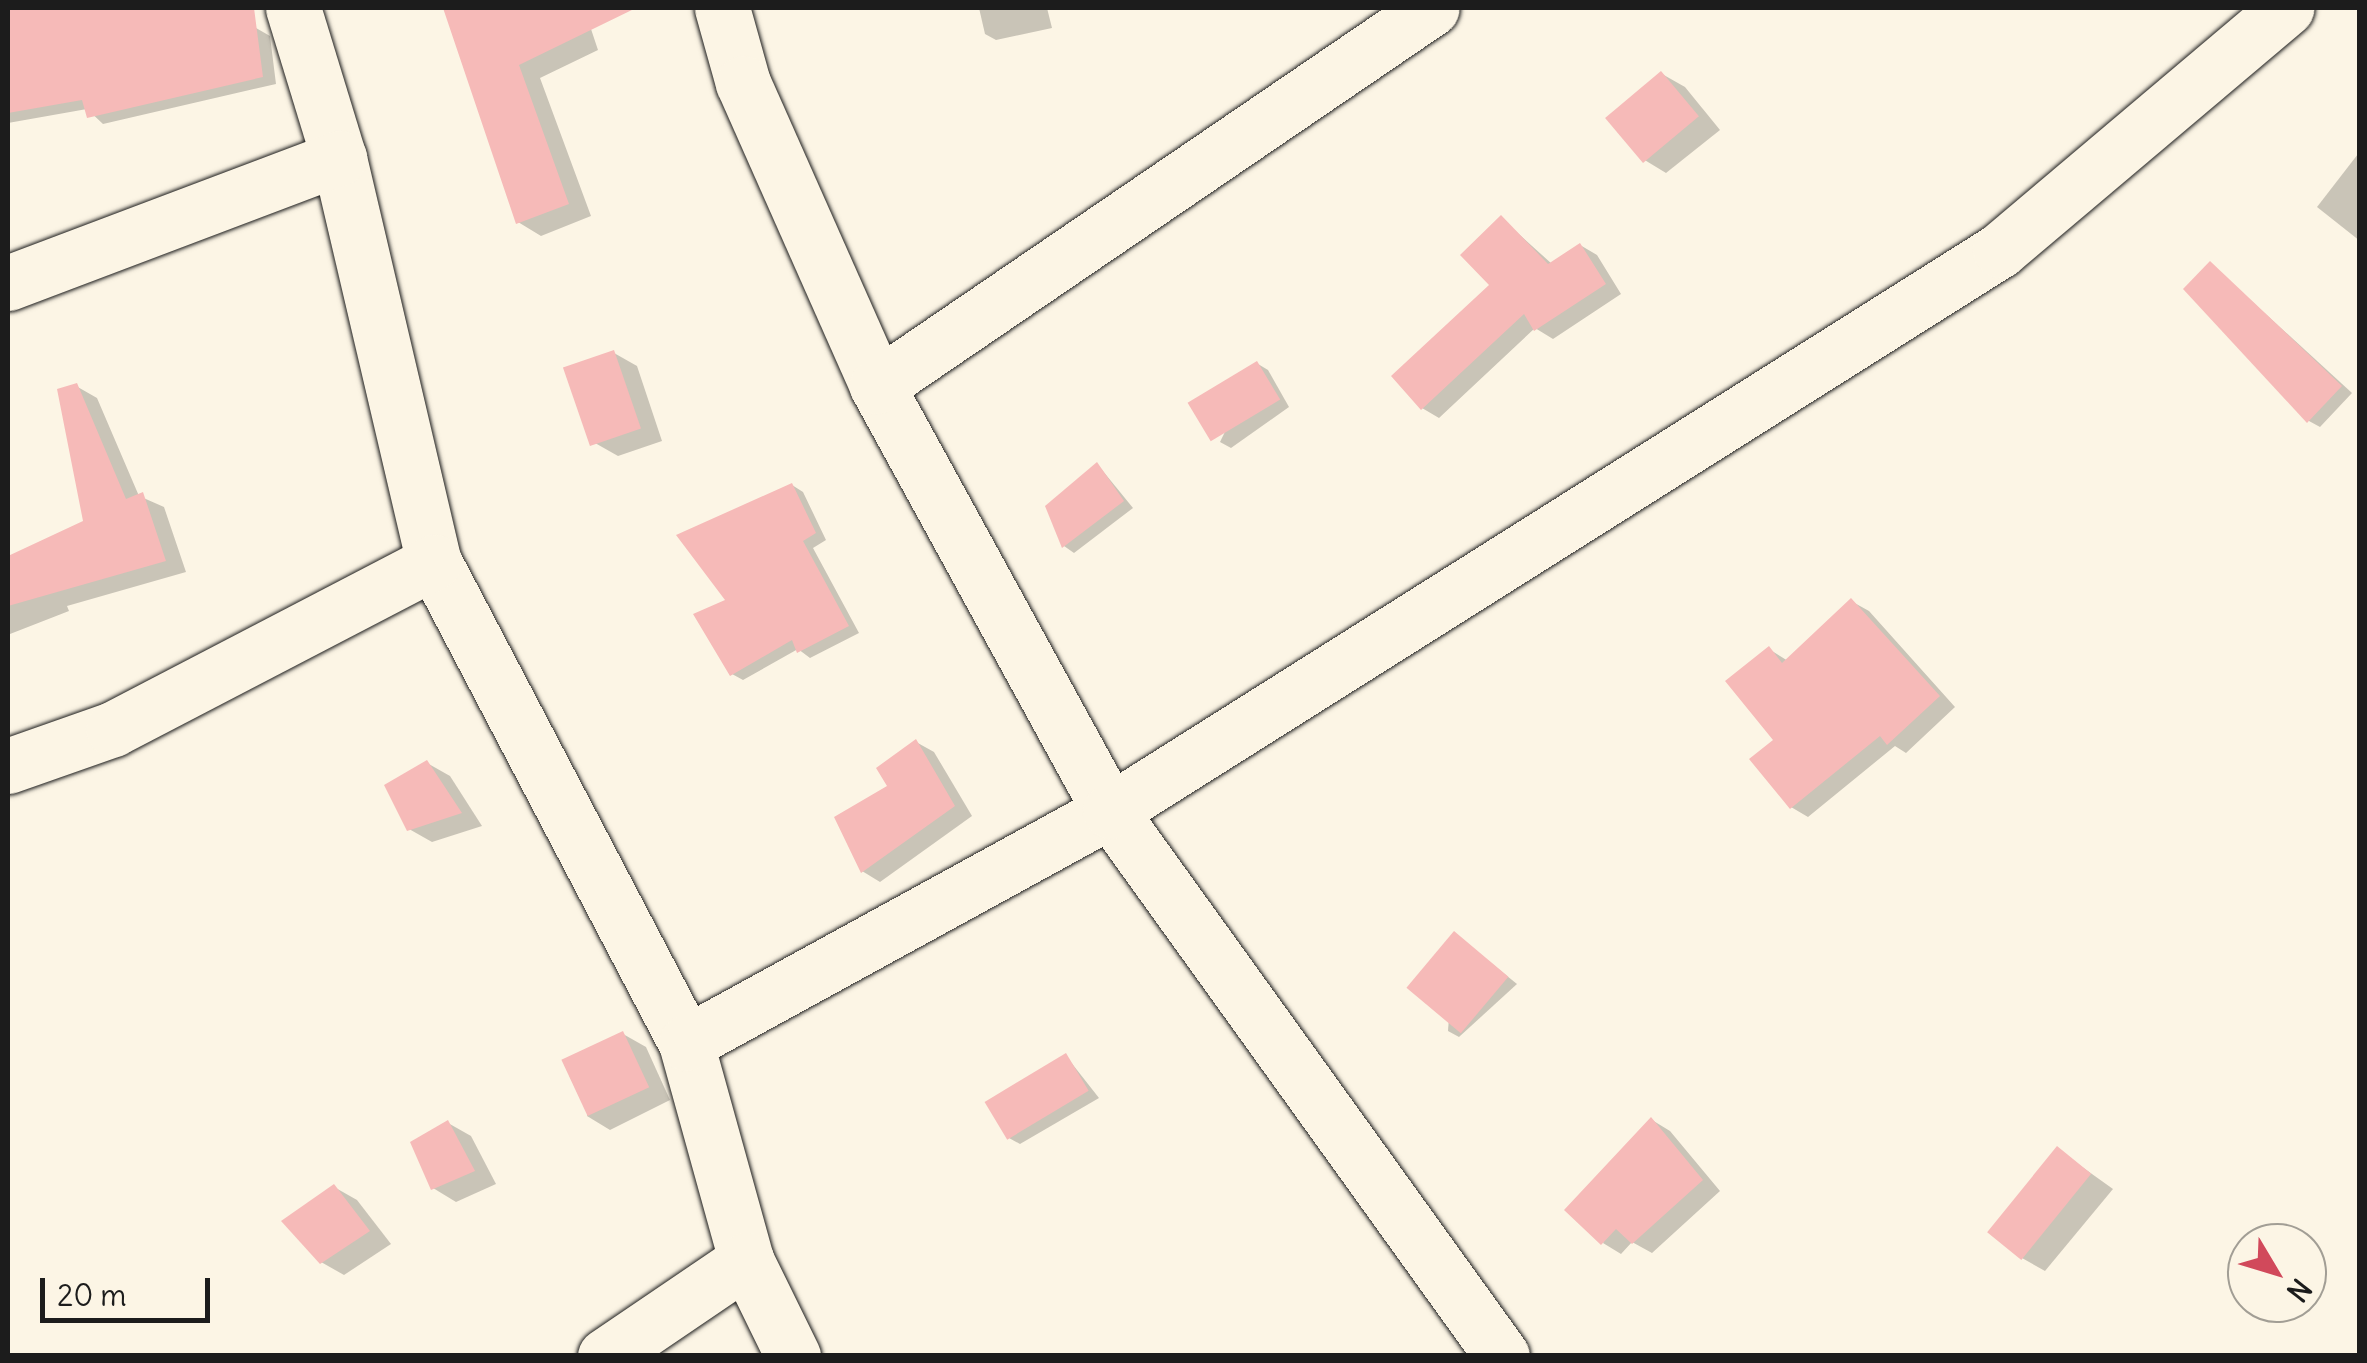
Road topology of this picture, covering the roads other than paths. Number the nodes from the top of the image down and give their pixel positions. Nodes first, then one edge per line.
1 (293, 8) edge
2 (722, 8) edge
3 (1432, 8) edge
4 (2286, 8) edge
5 (339, 158) junction
6 (8, 283) edge
7 (877, 386) junction
8 (434, 562) junction
9 (8, 766) edge
10 (1110, 810) junction
11 (686, 1043) junction
12 (746, 1260) junction
13 (605, 1356) edge
14 (793, 1356) edge
15 (1502, 1356) edge

1 - 5 street
2 - 7 street
3 - 7 street
4 - 10 street
5 - 6 street
5 - 8 street
7 - 10 street
8 - 9 street
8 - 11 street
10 - 11 street
10 - 15 street
11 - 12 street
12 - 13 street
12 - 14 street

